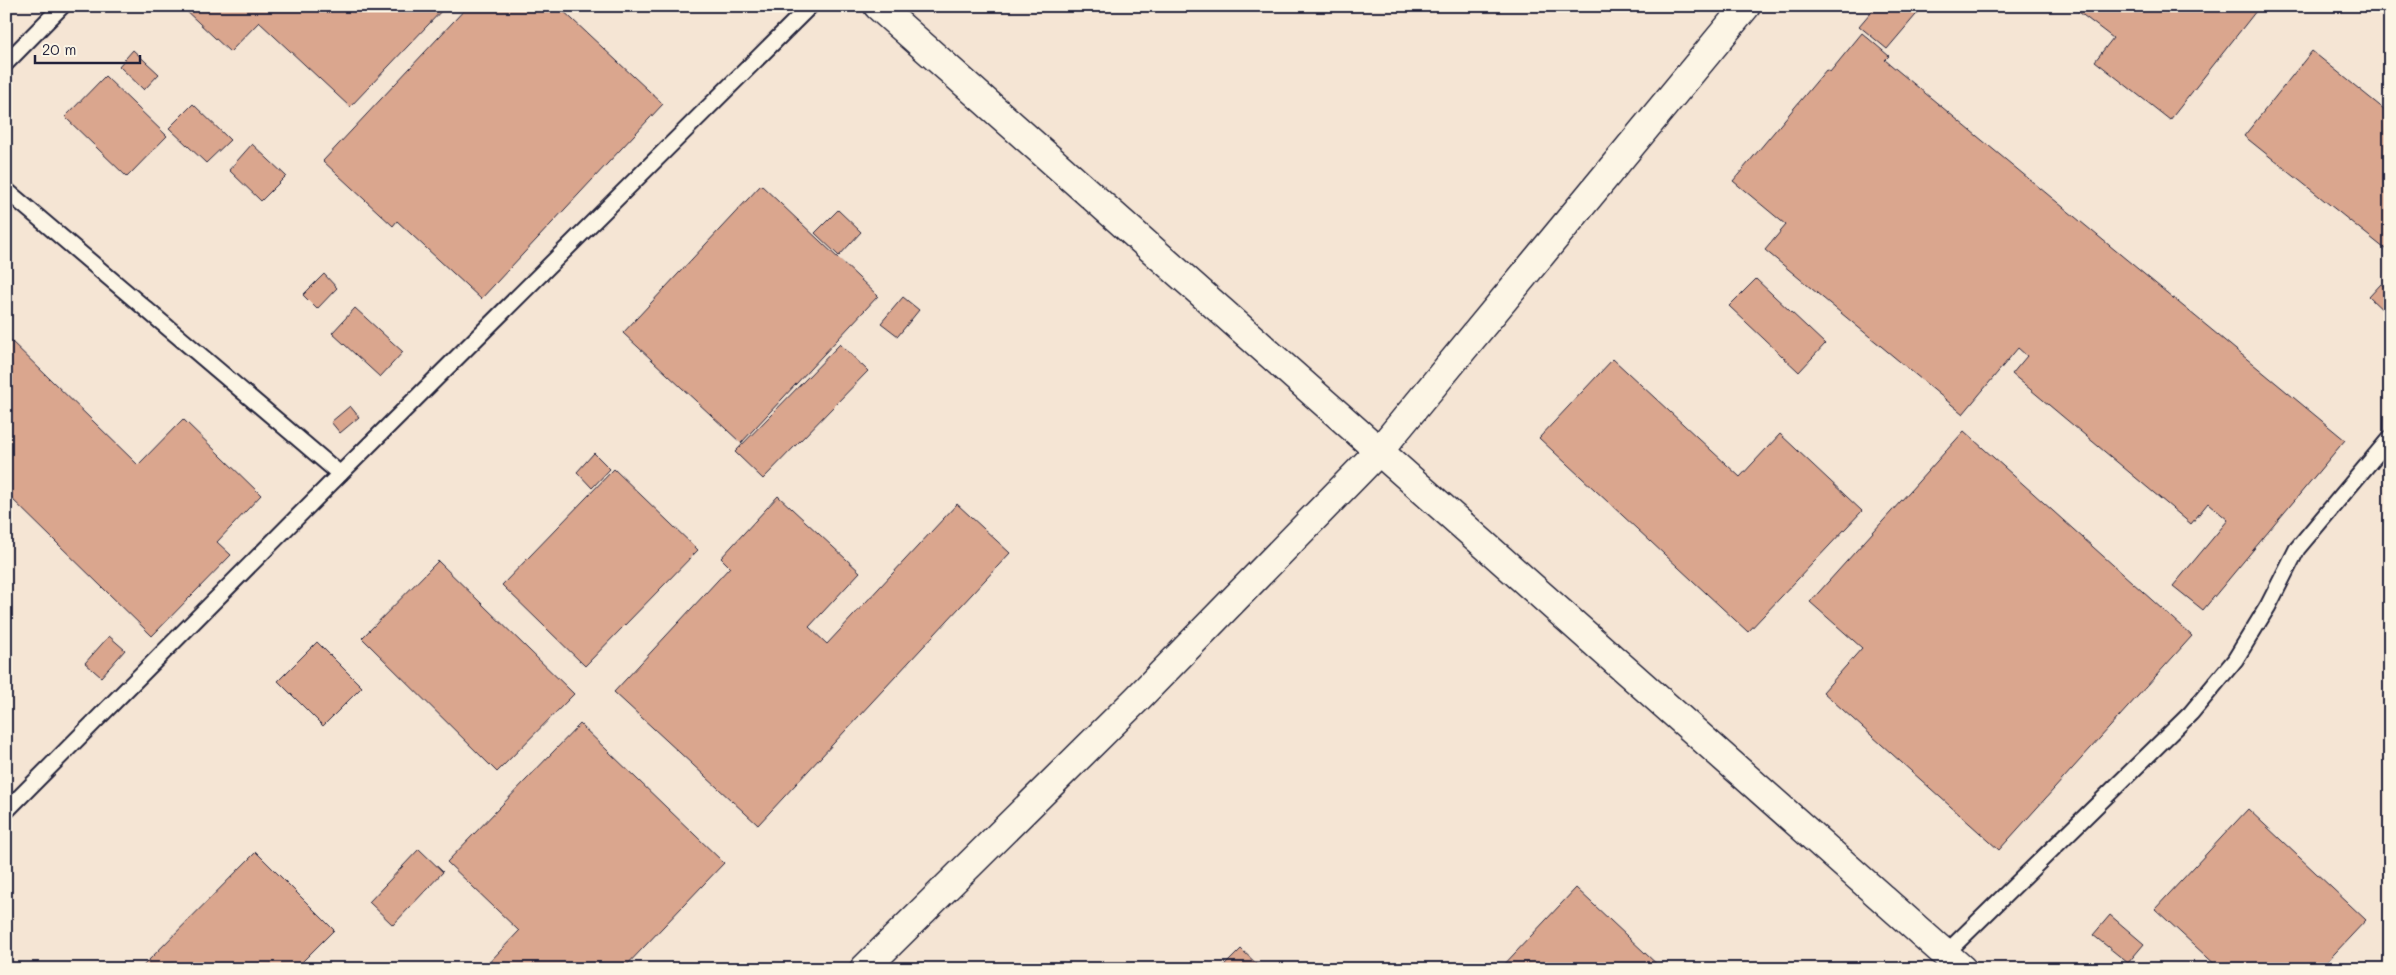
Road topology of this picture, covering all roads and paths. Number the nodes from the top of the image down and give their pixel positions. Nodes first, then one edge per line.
1 (62, 6) edge
2 (810, 6) edge
3 (878, 6) edge
4 (1746, 6) edge
5 (6, 63) edge
6 (6, 190) edge
7 (2390, 438) edge
8 (1379, 452) junction
9 (340, 474) junction
10 (6, 811) edge
11 (1954, 961) edge
12 (864, 969) edge

1 - 5 lane
2 - 9 lane
3 - 8 street
4 - 8 street
6 - 9 lane
7 - 11 lane
8 - 11 street
8 - 12 street
9 - 10 lane

